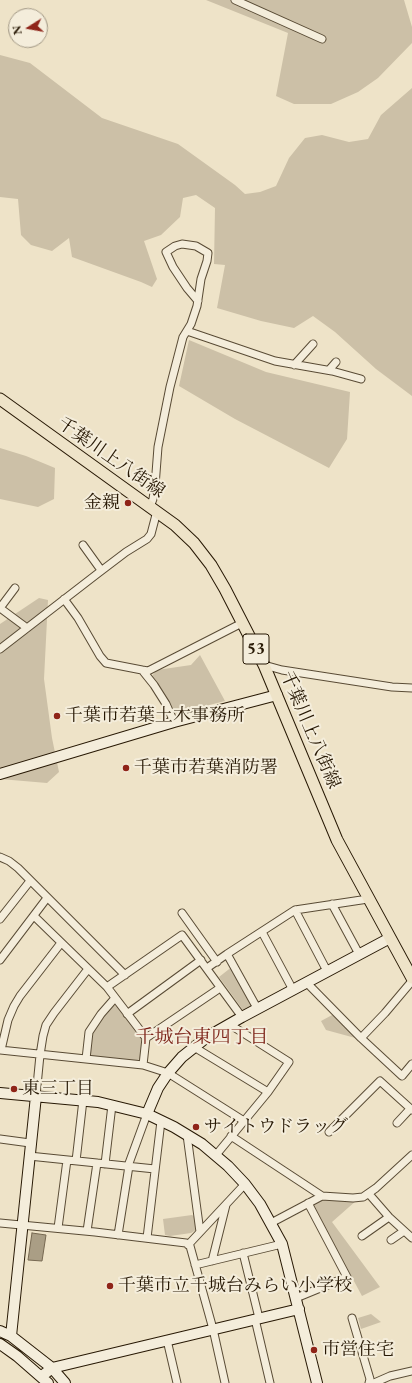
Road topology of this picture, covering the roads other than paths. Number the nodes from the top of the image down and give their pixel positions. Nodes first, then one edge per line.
1 (235, 0) edge
2 (322, 39) dead end
3 (198, 301) junction
4 (187, 330) junction
5 (313, 344) dead end
6 (336, 362) dead end
7 (294, 365) junction
8 (329, 370) junction
9 (361, 378) dead end
10 (0, 399) edge
11 (154, 509) junction
12 (82, 545) dead end
13 (101, 570) junction
14 (15, 588) dead end
15 (64, 599) junction
16 (0, 608) edge
17 (242, 623) junction
18 (27, 628) junction
19 (0, 649) edge
20 (264, 665) junction
21 (142, 670) junction
22 (412, 688) edge
23 (277, 695) junction
24 (174, 722) junction
25 (0, 774) edge
26 (0, 857) edge
27 (30, 881) junction
28 (47, 898) junction
29 (368, 899) junction
30 (332, 904) junction
31 (295, 910) junction
32 (182, 913) dead end
33 (34, 916) junction
34 (0, 919) edge
35 (262, 932) junction
36 (390, 938) junction
37 (61, 943) junction
38 (227, 954) junction
39 (359, 954) junction
40 (0, 960) edge
41 (201, 960) junction
42 (217, 962) junction
43 (207, 968) junction
44 (88, 969) junction
45 (327, 971) junction
46 (125, 975) junction
47 (412, 979) edge
48 (306, 982) junction
49 (107, 987) junction
50 (220, 988) junction
51 (293, 990) junction
52 (115, 998) junction
53 (257, 1008) junction
54 (127, 1014) junction
55 (242, 1017) junction
56 (229, 1024) junction
57 (146, 1038) junction
58 (361, 1038) junction
59 (194, 1047) junction
60 (0, 1050) edge
61 (40, 1055) junction
62 (86, 1060) junction
63 (412, 1064) edge
64 (143, 1066) junction
65 (168, 1073) junction
66 (0, 1092) edge
67 (268, 1092) junction
68 (36, 1096) junction
69 (83, 1100) junction
70 (112, 1105) junction
71 (411, 1110) edge
72 (147, 1114) junction
73 (161, 1121) junction
74 (244, 1121) junction
75 (397, 1123) dead end
76 (329, 1132) dead end
77 (187, 1135) junction
78 (231, 1136) junction
79 (0, 1140) edge
80 (30, 1143) junction
81 (216, 1155) junction
82 (412, 1155) edge
83 (29, 1156) junction
84 (67, 1160) junction
85 (76, 1161) junction
86 (96, 1163) junction
87 (105, 1164) junction
88 (129, 1166) junction
89 (155, 1169) junction
90 (245, 1184) junction
91 (369, 1194) junction
92 (322, 1196) junction
93 (308, 1203) junction
94 (226, 1204) junction
95 (389, 1217) junction
96 (0, 1223) edge
97 (271, 1224) junction
98 (22, 1225) junction
99 (58, 1228) junction
100 (87, 1231) junction
101 (404, 1231) junction
102 (200, 1232) junction
103 (118, 1235) junction
104 (362, 1236) dead end
105 (147, 1238) junction
106 (412, 1238) edge
107 (391, 1240) dead end
108 (282, 1244) junction
109 (188, 1245) junction
110 (242, 1253) junction
111 (212, 1261) junction
112 (195, 1265) junction
113 (296, 1298) junction
114 (299, 1309) junction
115 (352, 1318) dead end
116 (257, 1319) junction
117 (213, 1329) junction
118 (0, 1331) edge
119 (11, 1336) junction
120 (167, 1340) junction
121 (0, 1344) edge
122 (52, 1368) junction
123 (412, 1371) edge
124 (45, 1380) edge
125 (64, 1383) edge
126 (177, 1383) edge
127 (225, 1383) edge
128 (270, 1383) edge
129 (317, 1383) edge
130 (369, 1383) edge
131 (374, 1383) edge

1 - 2 street
3 - 3 street
3 - 4 street
4 - 7 street
4 - 11 street
5 - 7 street
6 - 8 street
7 - 8 street
8 - 9 street
10 - 11 main road, 千葉川上八街線 / 53
11 - 13 street
11 - 17 main road, 千葉川上八街線 / 53
12 - 13 street
13 - 15 street
14 - 16 street
15 - 18 street
15 - 21 street
16 - 18 street
17 - 20 main road, 千葉川上八街線 / 53
17 - 21 street
18 - 19 street
20 - 22 street
20 - 23 main road, 千葉川上八街線 / 53
21 - 24 street
23 - 24 street
23 - 29 main road, 千葉川上八街線 / 53
24 - 25 street
26 - 27 street
27 - 28 street
27 - 34 street
28 - 33 street
28 - 46 street
29 - 30 street
29 - 36 main road, 千葉川上八街線 / 53
30 - 31 street
30 - 39 street
31 - 35 street
31 - 45 street
32 - 42 street
33 - 37 street
33 - 40 street
35 - 38 street
35 - 51 street
36 - 39 street
36 - 47 main road, 千葉川上八街線 / 53
37 - 44 street
37 - 60 street
38 - 42 street
38 - 53 street
39 - 45 street
41 - 43 street
41 - 46 street
41 - 54 street
42 - 43 street
43 - 50 street
44 - 49 street
44 - 61 street
45 - 48 street
46 - 49 street
47 - 58 street
48 - 51 street
48 - 58 street
49 - 52 street
50 - 55 street
50 - 57 street
51 - 53 street
52 - 54 street
52 - 62 street
53 - 55 street
54 - 57 street
55 - 56 street
56 - 59 street
56 - 67 street
57 - 64 street
58 - 63 street
59 - 65 street
59 - 67 street
60 - 61 street
61 - 62 street
61 - 68 street
62 - 64 street
64 - 65 street
65 - 72 street
65 - 74 street
66 - 68 street
67 - 74 street
68 - 69 street
68 - 80 street
69 - 70 street
69 - 85 street
70 - 72 street
70 - 87 street
71 - 75 street
71 - 76 street
72 - 73 street
72 - 88 street
73 - 77 street
73 - 89 street
74 - 78 street
77 - 81 street
77 - 102 street
78 - 81 street
78 - 92 street
79 - 80 street
80 - 83 street
81 - 90 street
82 - 91 street
83 - 84 street
83 - 98 street
84 - 85 street
84 - 99 street
85 - 86 street
86 - 87 street
86 - 100 street
87 - 88 street
88 - 89 street
88 - 103 street
89 - 105 street
90 - 94 street
90 - 97 street
91 - 92 street
91 - 95 street
92 - 93 street
93 - 97 street
93 - 113 street
94 - 102 street
94 - 111 street
95 - 101 street
95 - 104 street
96 - 98 street
97 - 108 street
98 - 99 street
98 - 119 street
99 - 100 street
100 - 103 street
101 - 106 street
101 - 107 street
102 - 109 street
103 - 105 street
105 - 109 street
108 - 110 street
108 - 113 street
109 - 112 street
110 - 111 street
110 - 116 street
111 - 112 street
112 - 117 street
113 - 114 street
114 - 116 street
114 - 129 street
115 - 130 street
116 - 117 street
116 - 128 street
117 - 120 street
117 - 127 street
118 - 119 street
119 - 122 street
120 - 122 street
120 - 126 street
121 - 124 street
122 - 124 street
122 - 125 street
123 - 131 street

